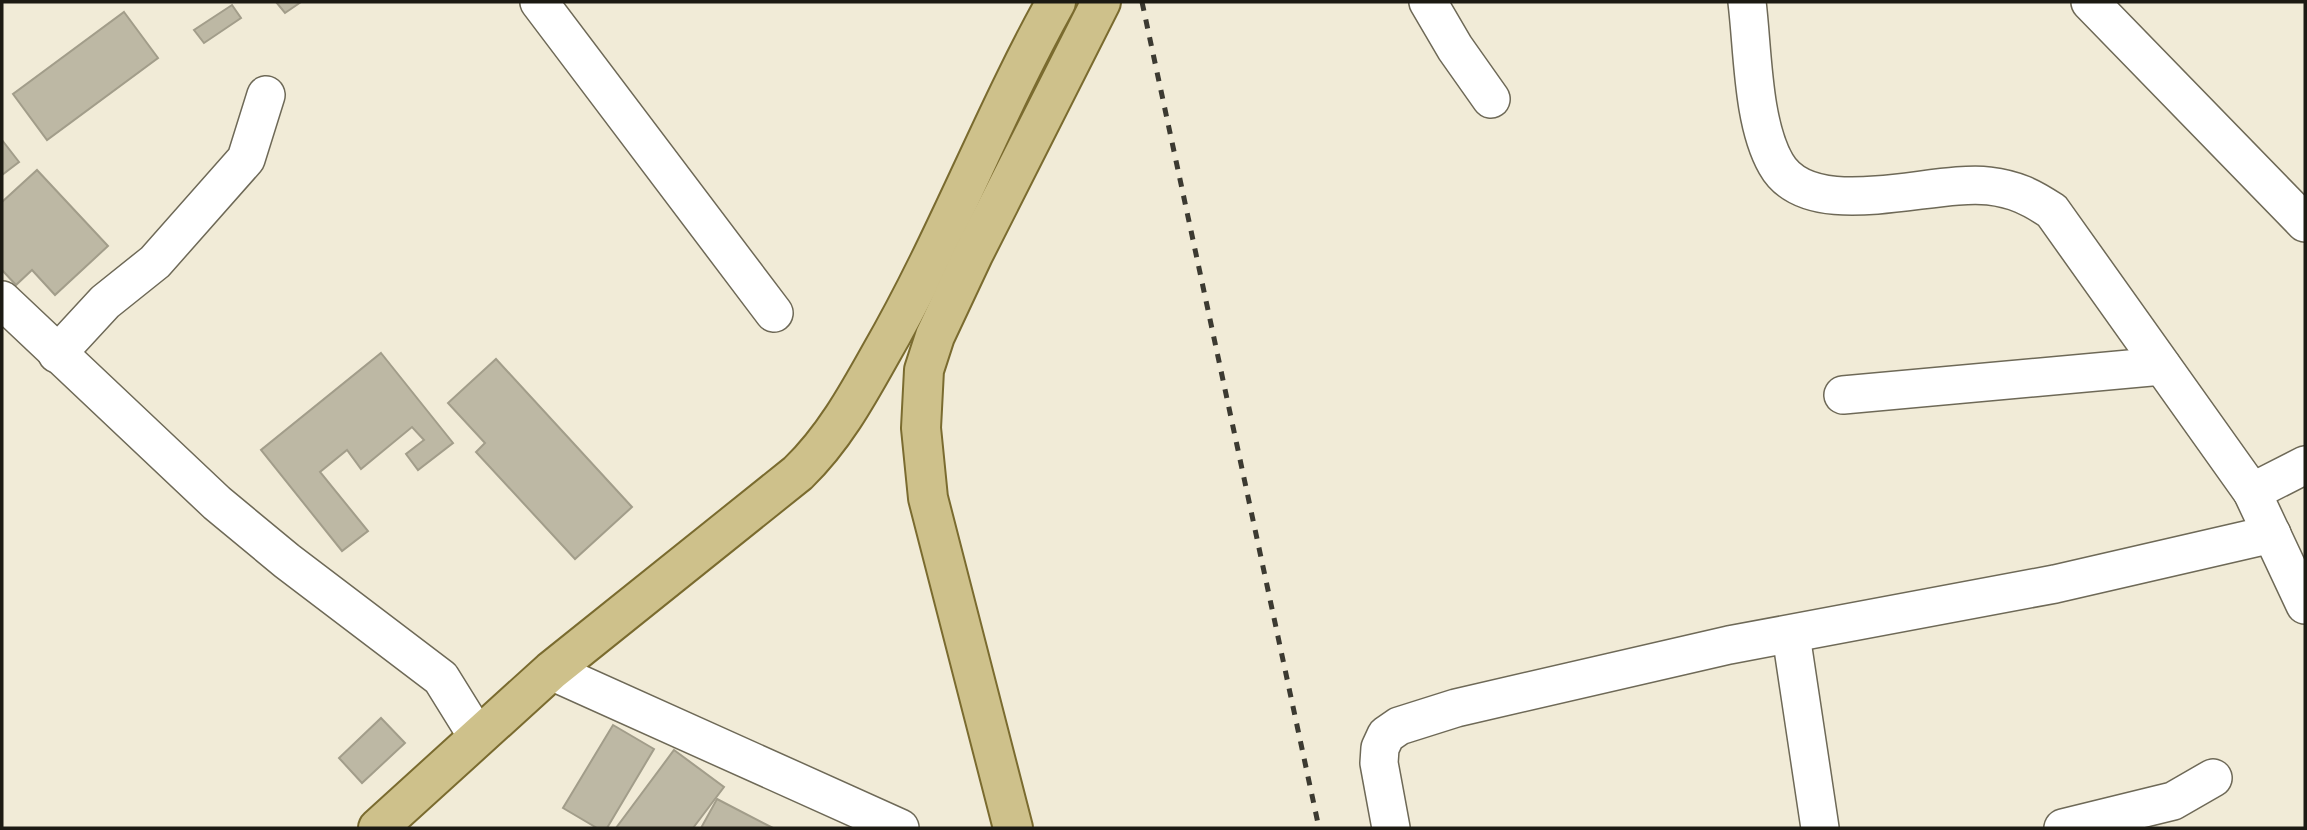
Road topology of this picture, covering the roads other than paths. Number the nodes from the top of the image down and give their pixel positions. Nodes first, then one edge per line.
1 (539, 2) edge
2 (1056, 2) edge
3 (1101, 2) edge
4 (1428, 2) edge
5 (1747, 2) edge
6 (2090, 2) edge
7 (266, 95) dead end
8 (1491, 99) dead end
9 (2305, 223) edge
10 (2, 300) edge
11 (774, 313) dead end
12 (57, 354) junction
13 (2162, 366) junction
14 (1843, 395) dead end
15 (2305, 466) edge
16 (2252, 492) junction
17 (2272, 534) junction
18 (2303, 592) edge
19 (1791, 635) junction
20 (551, 671) junction
21 (477, 736) junction
22 (2213, 778) dead end
23 (378, 828) edge
24 (900, 828) edge
25 (1013, 828) edge
26 (1391, 828) edge
27 (1820, 828) edge
28 (2063, 828) edge

1 - 11 street
2 - 20 main road
3 - 25 main road
4 - 8 street
5 - 13 street
6 - 9 street
7 - 12 street
10 - 12 street
12 - 21 street
13 - 14 street
13 - 16 street
15 - 16 street
16 - 17 street
17 - 18 street
17 - 19 street
19 - 26 street
19 - 27 street
20 - 21 main road
20 - 24 street
21 - 23 main road
22 - 28 street

